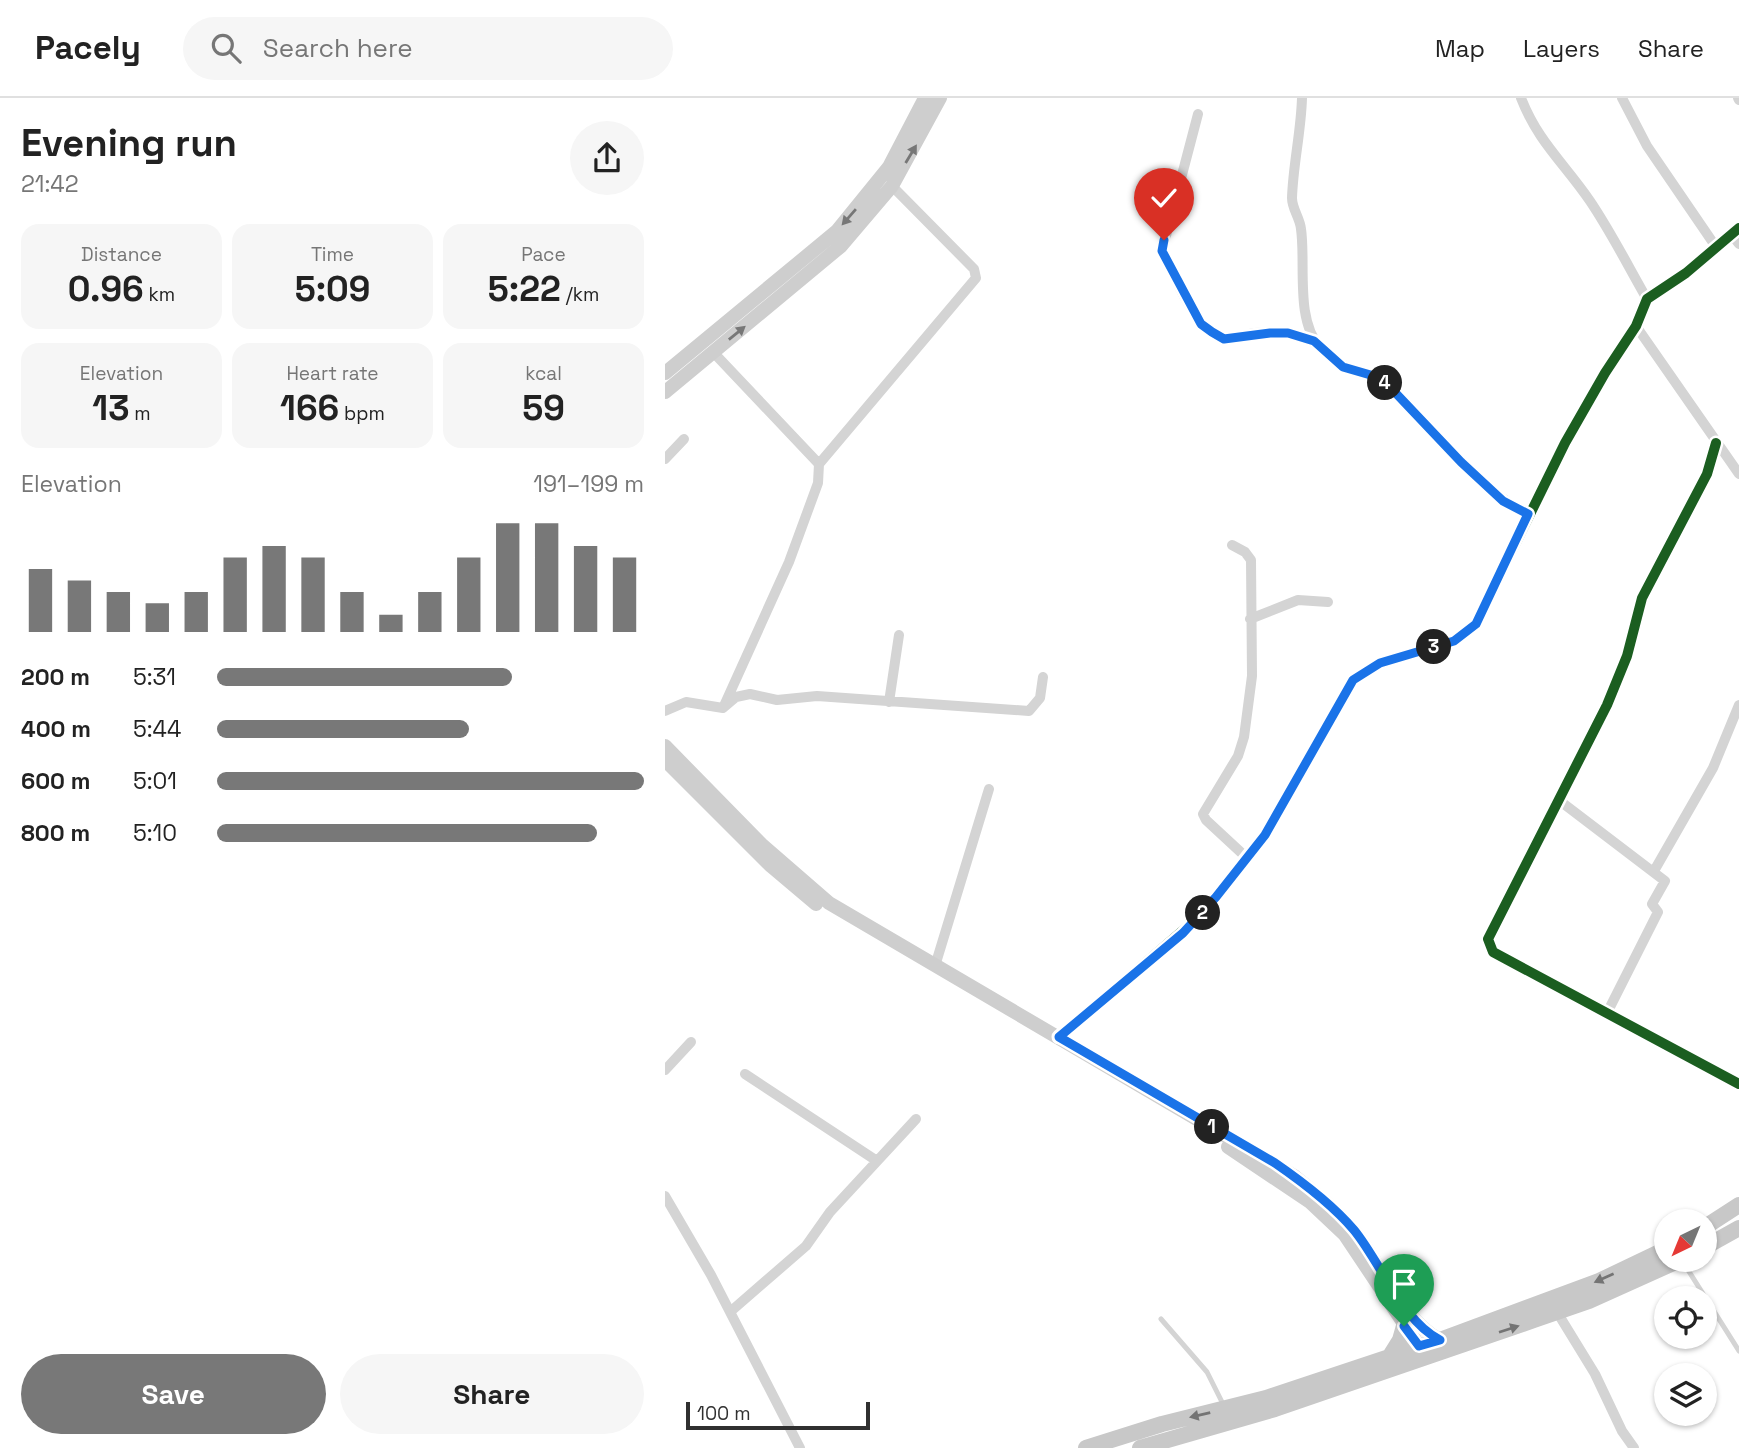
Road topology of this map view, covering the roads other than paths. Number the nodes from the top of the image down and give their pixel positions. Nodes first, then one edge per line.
1 (925, 98) edge
2 (940, 98) edge
3 (1302, 98) edge
4 (1521, 98) edge
5 (1622, 98) edge
6 (1198, 114) dead end
7 (892, 186) junction
8 (1735, 231) edge
9 (1739, 244) edge
10 (1716, 247) junction
11 (1647, 299) junction
12 (1636, 326) junction
13 (1314, 341) junction
14 (713, 352) junction
15 (665, 373) edge
16 (665, 392) edge
17 (684, 439) dead end
18 (1716, 443) junction
19 (665, 459) edge
20 (819, 464) junction
21 (1739, 474) edge
22 (1528, 514) junction
23 (1232, 545) dead end
24 (1328, 602) dead end
25 (1250, 619) junction
26 (899, 635) dead end
27 (1043, 677) dead end
28 (889, 702) junction
29 (1739, 705) edge
30 (723, 708) junction
31 (665, 711) edge
32 (665, 746) edge
33 (665, 760) edge
34 (989, 789) dead end
35 (1560, 801) junction
36 (1247, 858) junction
37 (1654, 871) junction
38 (935, 966) junction
39 (1606, 1015) junction
40 (1059, 1037) junction
41 (691, 1042) dead end
42 (665, 1070) edge
43 (745, 1074) dead end
44 (1739, 1084) edge
45 (916, 1119) dead end
46 (877, 1161) junction
47 (665, 1196) edge
48 (1739, 1205) edge
49 (1717, 1219) edge
50 (1739, 1228) edge
51 (1717, 1240) edge
52 (1654, 1255) edge
53 (1654, 1272) edge
54 (1689, 1272) edge
55 (730, 1311) junction
56 (1557, 1312) junction
57 (1161, 1319) dead end
58 (1404, 1326) junction
59 (1440, 1340) junction
60 (1419, 1346) junction
61 (1739, 1351) edge
62 (1390, 1356) junction
63 (1298, 1393) junction
64 (1270, 1403) junction
65 (1226, 1409) junction
66 (1162, 1424) junction
67 (1167, 1440) junction
68 (800, 1448) edge
69 (1086, 1448) edge
70 (1140, 1448) edge
71 (1634, 1448) edge

1 -> 15 main road
7 -> 2 main road
3 - 13 street
4 - 11 street
5 - 10 street
6 - 13 street
14 -> 7 main road
7 - 20 street
8 - 9 street
8 - 10 street
10 - 11 street
11 - 12 street
12 - 18 street
12 - 22 street
13 - 22 street
14 - 16 main road
14 - 20 street
17 - 19 street
18 - 21 street
18 - 35 street
20 - 30 street
22 - 36 street
23 - 25 street
24 - 25 street
25 - 36 street
26 - 28 street
27 - 28 street
28 - 30 street
29 - 37 street
30 - 31 street
32 - 38 main road
33 - 58 main road
34 - 38 street
35 - 37 street
35 - 39 street
36 - 40 street
37 - 39 street
38 - 40 main road
39 - 44 street
40 - 59 main road
41 - 42 street
43 - 46 street
45 - 46 street
46 - 55 street
47 - 55 street
48 - 49 main road
50 - 51 main road
52 -> 59 main road
53 - 56 main road
54 - 61 lane
55 - 68 street
63 -> 56 main road
56 - 71 street
57 - 65 lane
58 - 60 main road
58 - 62 main road
59 - 60 main road
60 - 62 main road
62 - 63 main road
63 - 64 main road
64 - 65 main road
64 - 67 main road
65 -> 66 main road
66 - 67 main road
66 - 69 main road
67 - 70 main road

